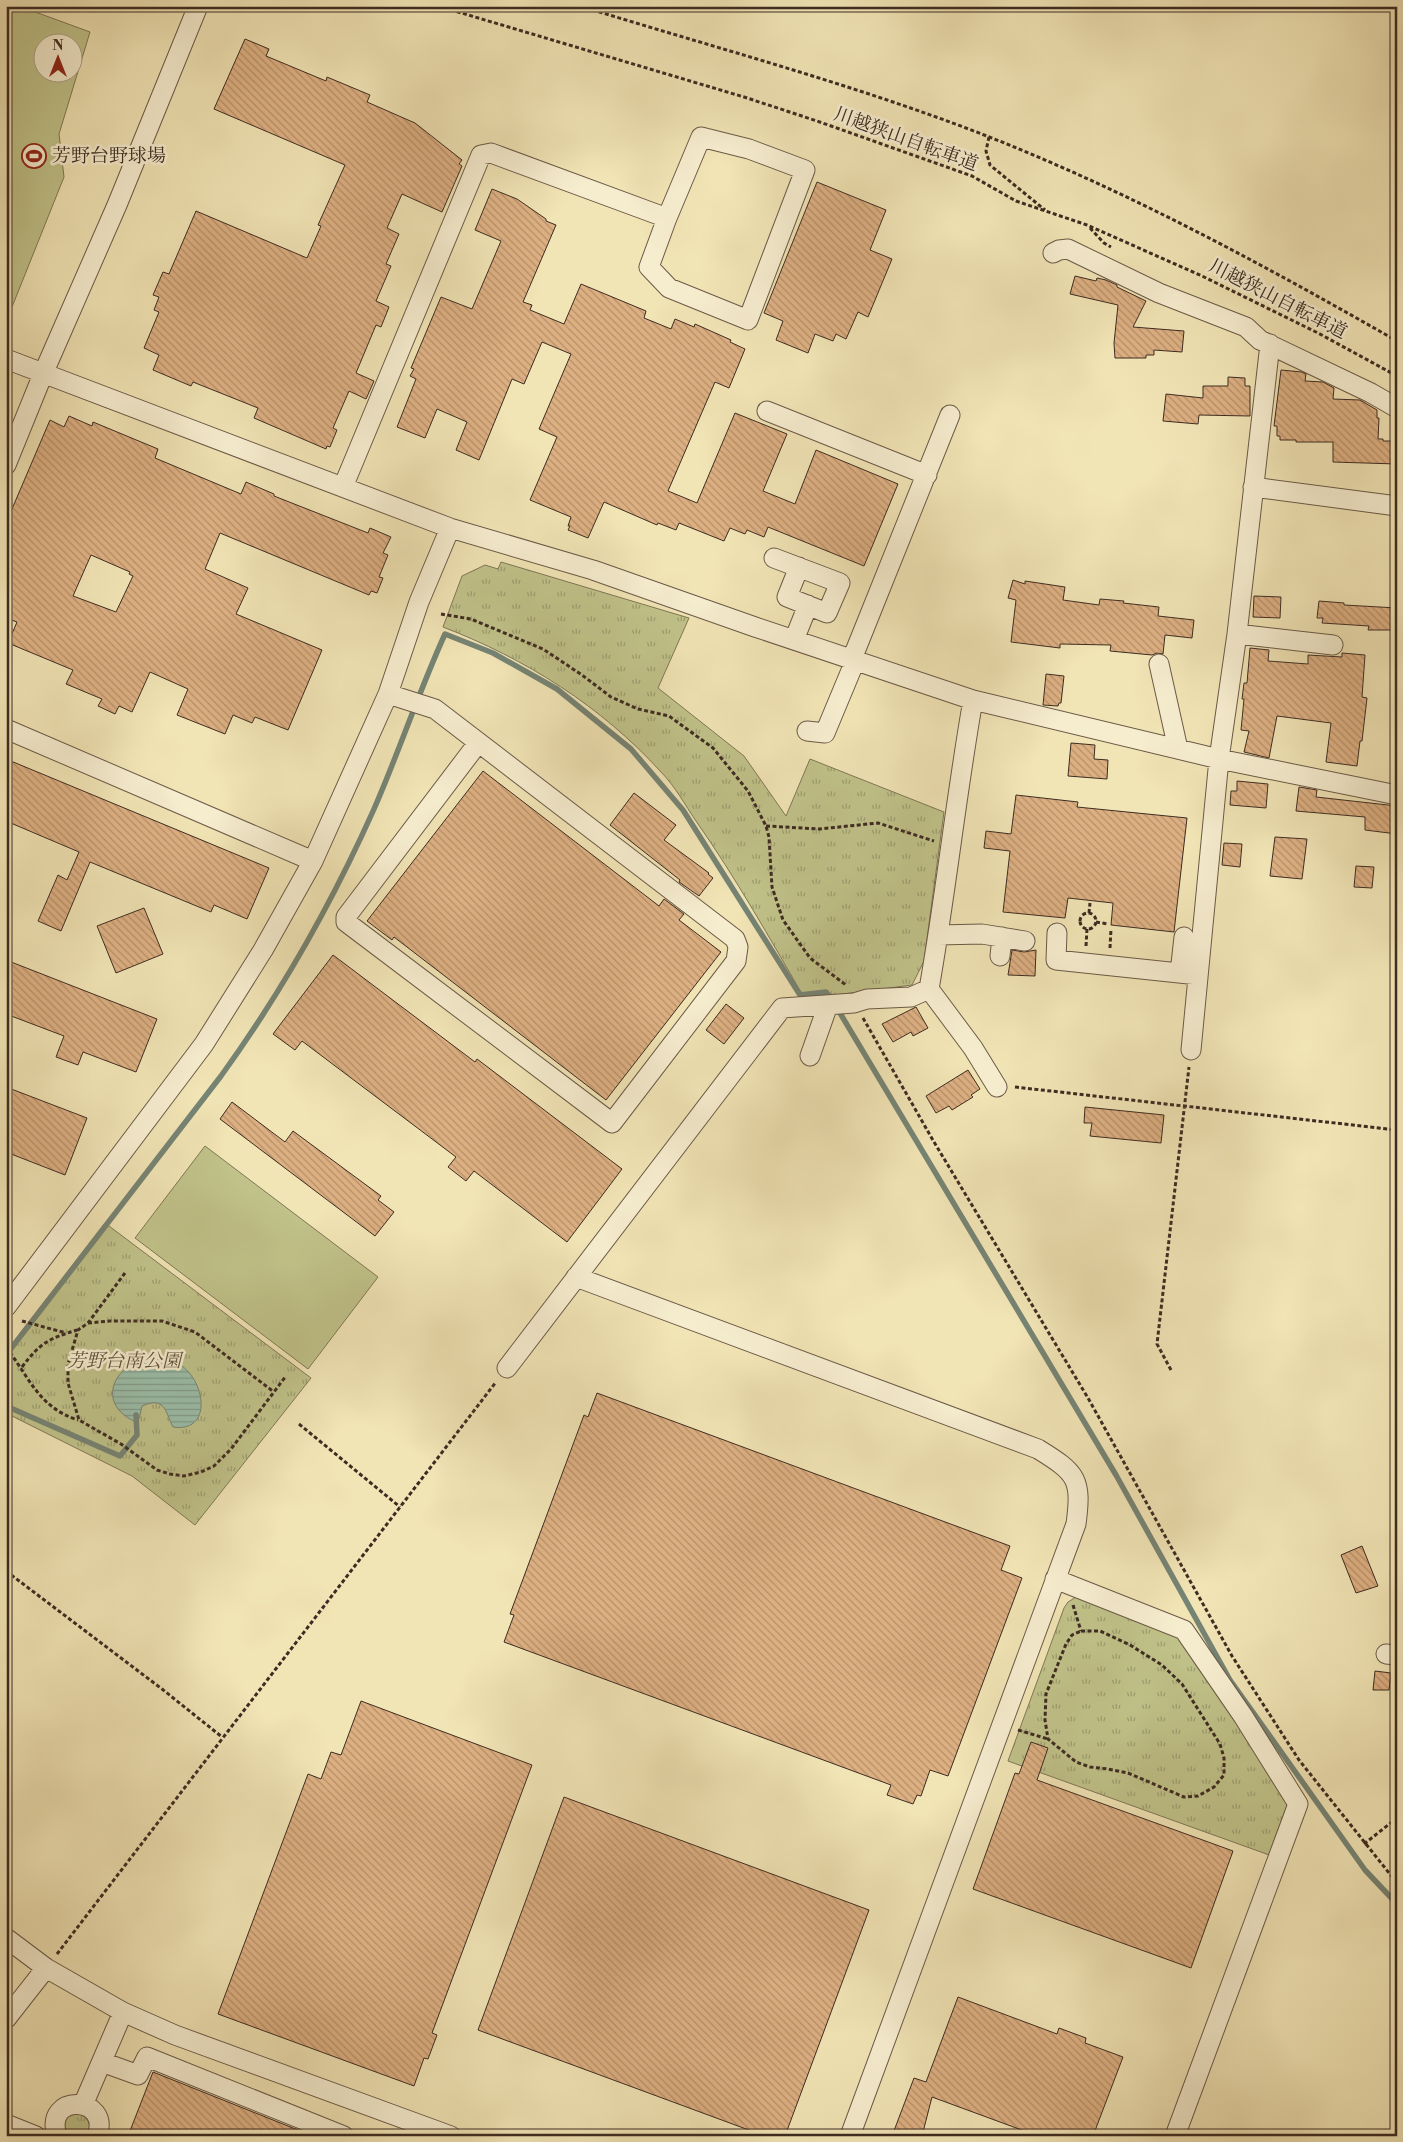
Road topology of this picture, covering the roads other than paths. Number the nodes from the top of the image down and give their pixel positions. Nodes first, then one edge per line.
1 (198, 6) edge
2 (667, 218) junction
3 (1053, 253) dead end
4 (1270, 344) junction
5 (6, 359) edge
6 (43, 374) junction
7 (1397, 408) edge
8 (767, 411) dead end
9 (950, 416) dead end
10 (6, 465) edge
11 (927, 475) junction
12 (343, 487) junction
13 (1253, 487) junction
14 (1397, 506) edge
15 (450, 528) junction
16 (774, 558) dead end
17 (799, 567) junction
18 (808, 605) junction
19 (1237, 634) junction
20 (794, 640) junction
21 (1333, 645) dead end
22 (854, 660) junction
23 (1159, 664) dead end
24 (388, 694) junction
25 (973, 700) junction
26 (6, 729) edge
27 (808, 731) dead end
28 (478, 743) junction
29 (1178, 749) junction
30 (1219, 759) junction
31 (1397, 795) edge
32 (313, 861) junction
33 (1057, 933) dead end
34 (938, 935) junction
35 (1184, 937) dead end
36 (1002, 938) junction
37 (1024, 941) dead end
38 (1000, 956) dead end
39 (1189, 974) junction
40 (929, 989) junction
41 (828, 1005) junction
42 (1191, 1050) road end
43 (810, 1056) dead end
44 (997, 1087) road end
45 (576, 1277) junction
46 (6, 1307) edge
47 (507, 1368) road end
48 (1055, 1579) junction
49 (6, 1938) edge
50 (46, 1968) junction
51 (123, 2012) junction
52 (6, 2019) edge
53 (102, 2062) junction
54 (83, 2105) junction
55 (6, 2124) edge
56 (36, 2136) edge
57 (57, 2136) edge
58 (97, 2136) edge
59 (344, 2136) edge
60 (451, 2136) edge
61 (850, 2136) edge
62 (1175, 2136) edge

1 - 6 street
2 - 2 street
2 - 12 street
3 - 4 street
4 - 7 street
4 - 13 street
5 - 6 street
6 - 10 street
6 - 12 street
8 - 11 street
9 - 11 street
11 - 22 street
12 - 15 street
13 - 14 street
13 - 19 street
15 - 20 street
15 - 24 street
16 - 17 street
17 - 18 street
17 - 18 street
18 - 20 street
19 - 21 street
19 - 30 street
20 - 22 street
22 - 25 street
22 - 27 street
23 - 29 street
24 - 28 street
24 - 32 street
25 - 29 street
25 - 34 street
26 - 32 street
28 - 28 street
29 - 30 street
30 - 31 street
30 - 39 street
32 - 46 street
33 - 39 street
34 - 36 street
34 - 40 street
35 - 39 street
36 - 37 street
36 - 38 street
39 - 42 street
40 - 41 street
40 - 44 street
41 - 43 street
41 - 45 street
45 - 47 street
45 - 48 street
48 - 61 street
48 - 62 street
49 - 50 street
50 - 51 street
50 - 52 street
51 - 53 street
51 - 60 street
53 - 54 street
53 - 59 street
54 - 57 street
54 - 58 street
55 - 56 street

